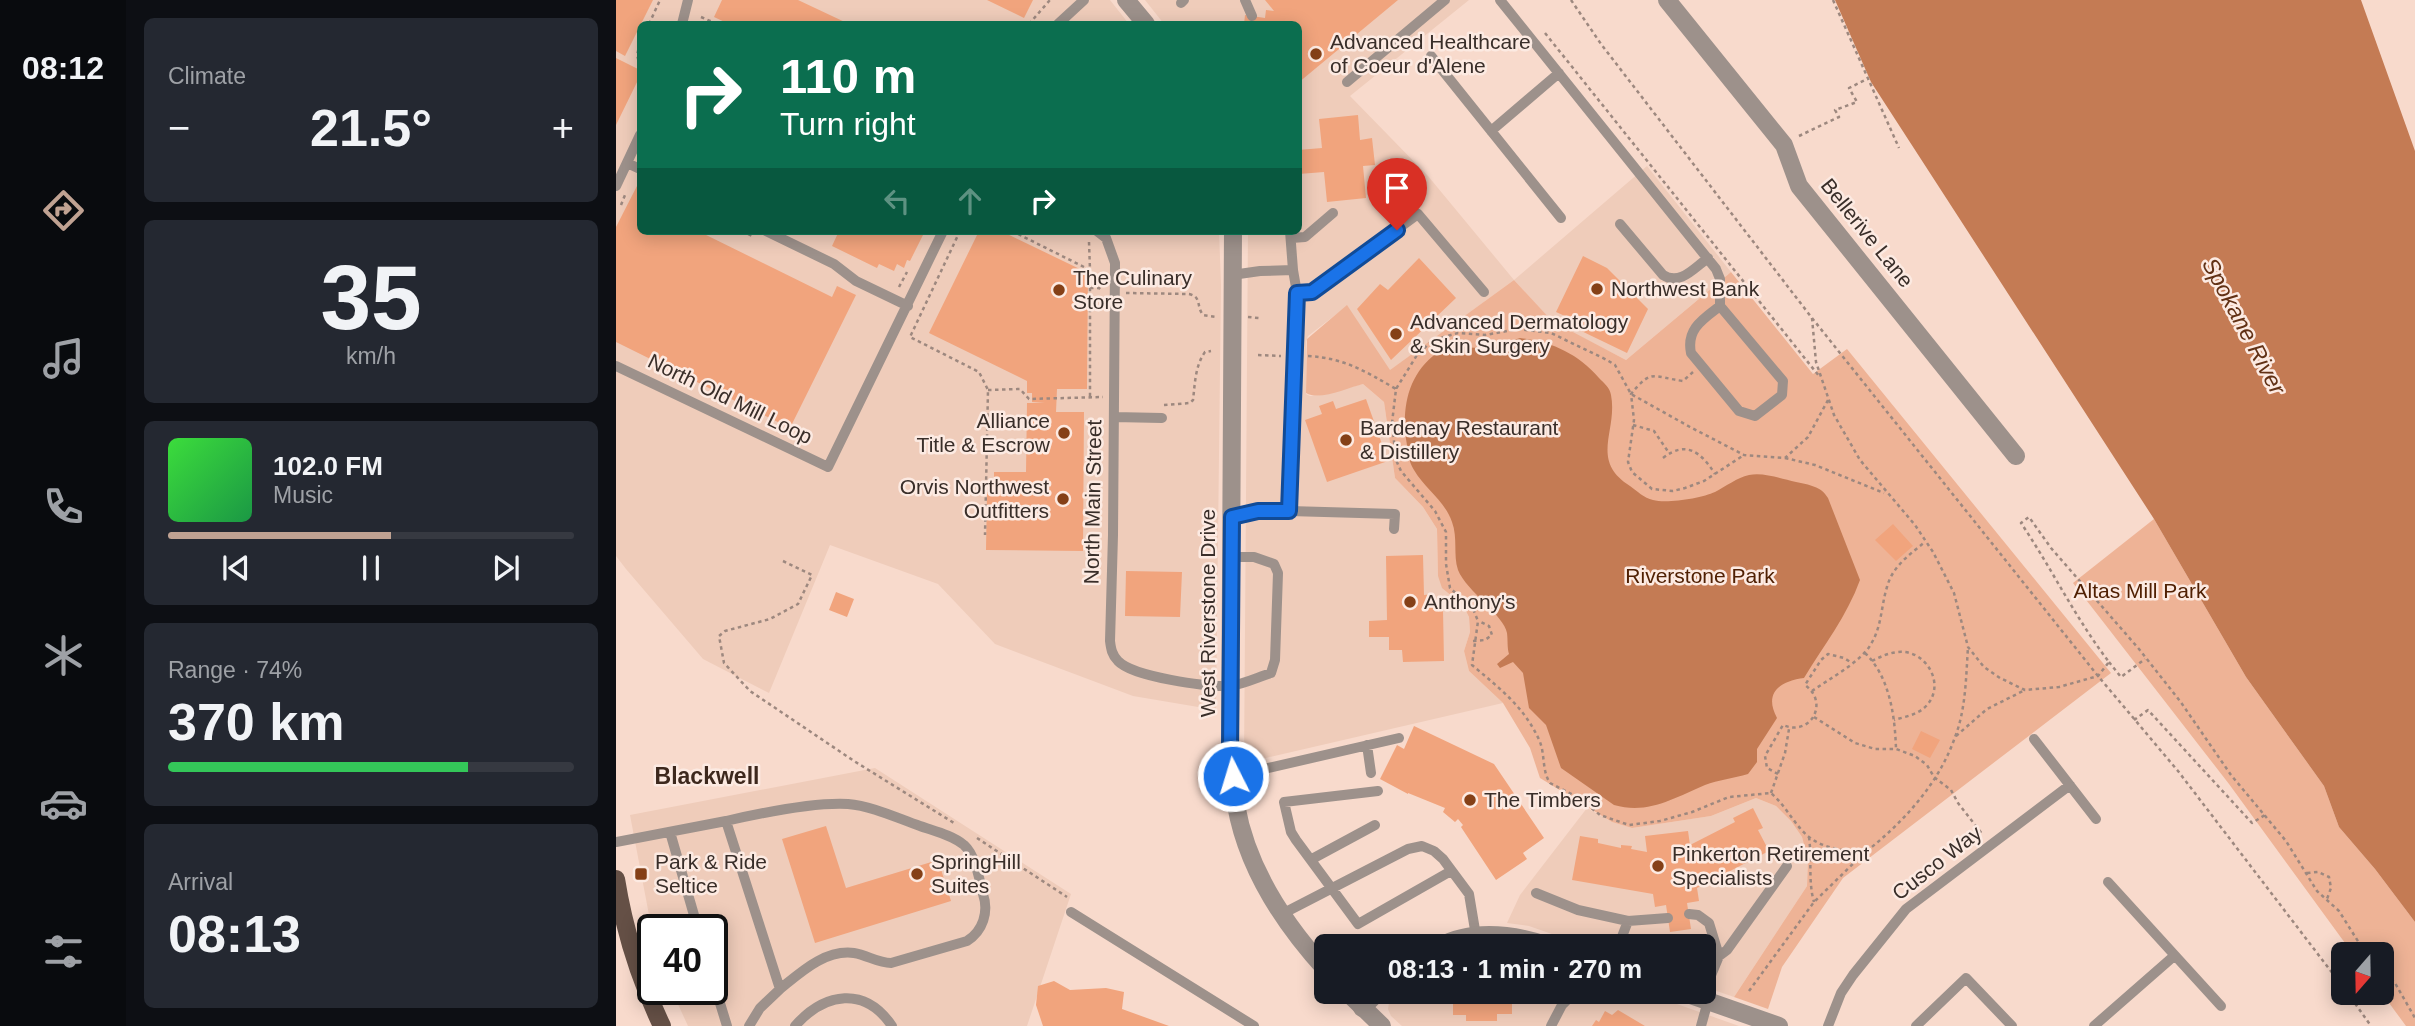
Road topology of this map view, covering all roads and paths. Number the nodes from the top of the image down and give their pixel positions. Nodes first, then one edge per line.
1 (660, 0) edge
2 (688, 0) edge
3 (1050, 0) edge
4 (1084, 0) edge
5 (1126, 0) edge
6 (1244, 0) edge
7 (1446, 0) edge
8 (1500, 0) edge
9 (1571, 0) edge
10 (1667, 0) edge
11 (1833, 0) edge
12 (1252, 16) dead end
13 (701, 17) dead end
14 (650, 21) edge
15 (683, 21) edge
16 (710, 21) edge
17 (1032, 21) edge
18 (1061, 21) edge
19 (1144, 21) edge
20 (1545, 33) dead end
21 (1431, 56) dead end
22 (1559, 73) junction
23 (1867, 79) junction
24 (1347, 82) dead end
25 (1491, 131) junction
26 (637, 141) edge
27 (1784, 145) junction
28 (1899, 148) dead end
29 (627, 163) junction
30 (637, 168) edge
31 (616, 186) edge
32 (1333, 213) dead end
33 (1561, 218) dead end
34 (1620, 224) dead end
35 (774, 235) edge
36 (941, 235) edge
37 (958, 235) edge
38 (1020, 235) edge
39 (1093, 235) edge
40 (1096, 235) edge
41 (1233, 235) edge
42 (1290, 235) edge
43 (1295, 235) edge
44 (1708, 258) junction
45 (910, 266) dead end
46 (1090, 270) junction
47 (1293, 270) junction
48 (1233, 275) junction
49 (889, 284) dead end
50 (1090, 288) junction
51 (1484, 292) dead end
52 (1114, 293) junction
53 (1297, 293) junction
54 (908, 306) junction
55 (1720, 306) junction
56 (1232, 317) junction
57 (1259, 317) dead end
58 (1812, 318) junction
59 (1258, 355) dead end
60 (1295, 356) junction
61 (1701, 365) junction
62 (616, 366) edge
63 (1821, 379) junction
64 (1395, 388) junction
65 (1631, 394) junction
66 (1090, 398) dead end
67 (1828, 400) junction
68 (1114, 417) junction
69 (1162, 418) dead end
70 (1633, 425) junction
71 (1669, 453) junction
72 (1744, 455) junction
73 (2016, 456) dead end
74 (1662, 458) dead end
75 (1785, 458) junction
76 (1715, 474) junction
77 (1887, 494) junction
78 (1289, 511) junction
79 (1232, 517) junction
80 (1394, 529) dead end
81 (985, 536) dead end
82 (1926, 541) junction
83 (1232, 557) junction
84 (783, 561) dead end
85 (1478, 621) junction
86 (1473, 641) junction
87 (1968, 647) junction
88 (1865, 653) junction
89 (2146, 659) junction
90 (1872, 662) junction
91 (2109, 662) junction
92 (1852, 663) junction
93 (2098, 676) junction
94 (1230, 686) junction
95 (2025, 690) junction
96 (1812, 691) junction
97 (1814, 717) junction
98 (1894, 720) junction
99 (2134, 720) junction
100 (1789, 728) junction
101 (1955, 737) junction
102 (1399, 738) dead end
103 (2035, 739) dead end
104 (1367, 745) junction
105 (1896, 750) junction
106 (1371, 773) dead end
107 (1778, 775) junction
108 (1233, 776) junction
109 (1934, 778) junction
110 (2070, 785) junction
111 (1378, 791) dead end
112 (1771, 793) junction
113 (2265, 815) junction
114 (2096, 819) dead end
115 (726, 821) junction
116 (1375, 825) dead end
117 (962, 829) dead end
118 (670, 832) junction
119 (974, 836) dead end
120 (1809, 837) junction
121 (616, 842) edge
122 (1987, 847) junction
123 (1863, 854) junction
124 (1312, 859) junction
125 (1787, 866) dead end
126 (1451, 871) junction
127 (2306, 873) junction
128 (2108, 882) dead end
129 (617, 888) edge
130 (1332, 888) junction
131 (1536, 892) dead end
132 (1067, 897) dead end
133 (2327, 899) junction
134 (1814, 902) junction
135 (1071, 912) dead end
136 (694, 914) edge
137 (1282, 914) junction
138 (1689, 915) dead end
139 (1668, 918) dead end
140 (1628, 921) junction
141 (1476, 934) edge
142 (1623, 934) edge
143 (2359, 942) edge
144 (1719, 956) junction
145 (2174, 956) junction
146 (1314, 957) edge
147 (1716, 965) edge
148 (2331, 971) edge
149 (2394, 982) edge
150 (780, 989) junction
151 (1749, 991) dead end
152 (1716, 1000) edge
153 (1358, 1004) edge
154 (1366, 1004) edge
155 (1563, 1004) edge
156 (1704, 1004) edge
157 (721, 1005) edge
158 (2356, 1005) edge
159 (2221, 1006) dead end
160 (1362, 1008) junction
161 (2415, 1018) edge
162 (662, 1026) edge
163 (727, 1026) edge
164 (749, 1026) edge
165 (795, 1026) edge
166 (892, 1026) edge
167 (1255, 1026) edge
168 (1382, 1026) edge
169 (1551, 1026) edge
170 (1701, 1026) edge
171 (1779, 1026) edge
172 (1828, 1026) edge
173 (1916, 1026) edge
174 (2012, 1026) edge
175 (2094, 1026) edge
176 (2371, 1026) edge

1 - 14 path
2 - 15 lane
3 - 17 path
4 - 18 lane
5 - 19 street
6 - 12 lane
7 - 24 lane
8 - 22 lane
9 - 58 path
10 - 27 street, Bellerive Lane
11 - 23 path
13 - 16 path
20 - 63 path
21 - 25 lane
22 - 25 lane
22 - 44 lane
23 - 27 path
23 - 28 path
25 - 33 lane
26 - 29 lane
27 - 73 street, Bellerive Lane
29 - 30 lane
29 - 31 lane
32 - 43 lane
34 - 44 lane
35 - 54 lane
36 - 54 lane
37 - 81 path
38 - 46 path
39 - 46 path
40 - 52 lane, North Main Street
41 - 48 street, West Riverstone Drive
42 - 47 lane
44 - 55 lane
45 - 49 path
46 - 50 path
47 - 48 lane
47 - 53 lane
48 - 56 street, West Riverstone Drive
50 - 52 path
50 - 66 path
51 - 53 lane
52 - 56 path
52 - 68 lane, North Main Street
53 - 60 lane
54 - 62 lane, North Old Mill Loop
55 - 61 lane
55 - 61 lane
56 - 57 path
56 - 79 street, West Riverstone Drive
58 - 63 path
58 - 93 path
59 - 60 path
60 - 64 path
60 - 78 lane
61 - 65 path
63 - 67 path
64 - 65 path
64 - 85 path
65 - 70 path
65 - 72 path
67 - 75 path
67 - 77 path
68 - 69 lane
68 - 94 lane, North Main Street
70 - 71 path
70 - 76 path
71 - 74 path
71 - 76 path
72 - 75 path
72 - 76 path
75 - 77 path
77 - 82 path
78 - 79 lane
78 - 80 lane
79 - 83 street, West Riverstone Drive
82 - 87 path
82 - 88 path
83 - 94 street, West Riverstone Drive
83 - 94 lane
84 - 117 path
85 - 86 path
85 - 86 path
86 - 112 path
87 - 95 path
87 - 101 path
88 - 90 path
88 - 92 path
89 - 91 path
89 - 91 path
89 - 113 path
90 - 98 path
90 - 98 path
91 - 93 path
92 - 96 path
92 - 96 path
93 - 95 path
93 - 99 path
94 - 108 street, West Riverstone Drive
95 - 101 path
96 - 97 path
97 - 100 path
97 - 105 path
98 - 105 path
99 - 113 path
99 - 148 path
100 - 107 path
100 - 107 path
101 - 109 path
102 - 104 lane
103 - 110 lane
104 - 106 lane
104 - 108 lane
105 - 109 path
107 - 112 path
108 - 137 street, West Riverstone Drive
109 - 122 path
109 - 123 path
110 - 114 lane
110 - 122 lane, Cusco Way
111 - 124 lane
112 - 120 path
113 - 127 path
115 - 118 lane
115 - 150 lane
115 - 150 lane
116 - 124 lane
118 - 121 lane
118 - 136 lane
119 - 132 path
120 - 123 path
120 - 134 path
122 - 172 lane, Cusco Way
123 - 134 path
124 - 130 lane
125 - 144 lane
126 - 130 lane
126 - 130 lane
126 - 141 lane
127 - 133 path
127 - 133 path
128 - 145 lane
129 - 162 main road
130 - 137 lane
131 - 140 lane
133 - 143 path
134 - 151 path
135 - 167 lane
137 - 146 street, West Riverstone Drive
138 - 144 lane
139 - 140 lane
140 - 142 lane
144 - 147 lane
145 - 159 lane
145 - 175 lane
149 - 161 path
150 - 164 lane
152 - 171 street
153 - 160 street
154 - 160 street
155 - 169 lane
156 - 170 lane
157 - 163 lane
158 - 176 path
160 - 168 street
165 - 166 lane
173 - 174 lane

